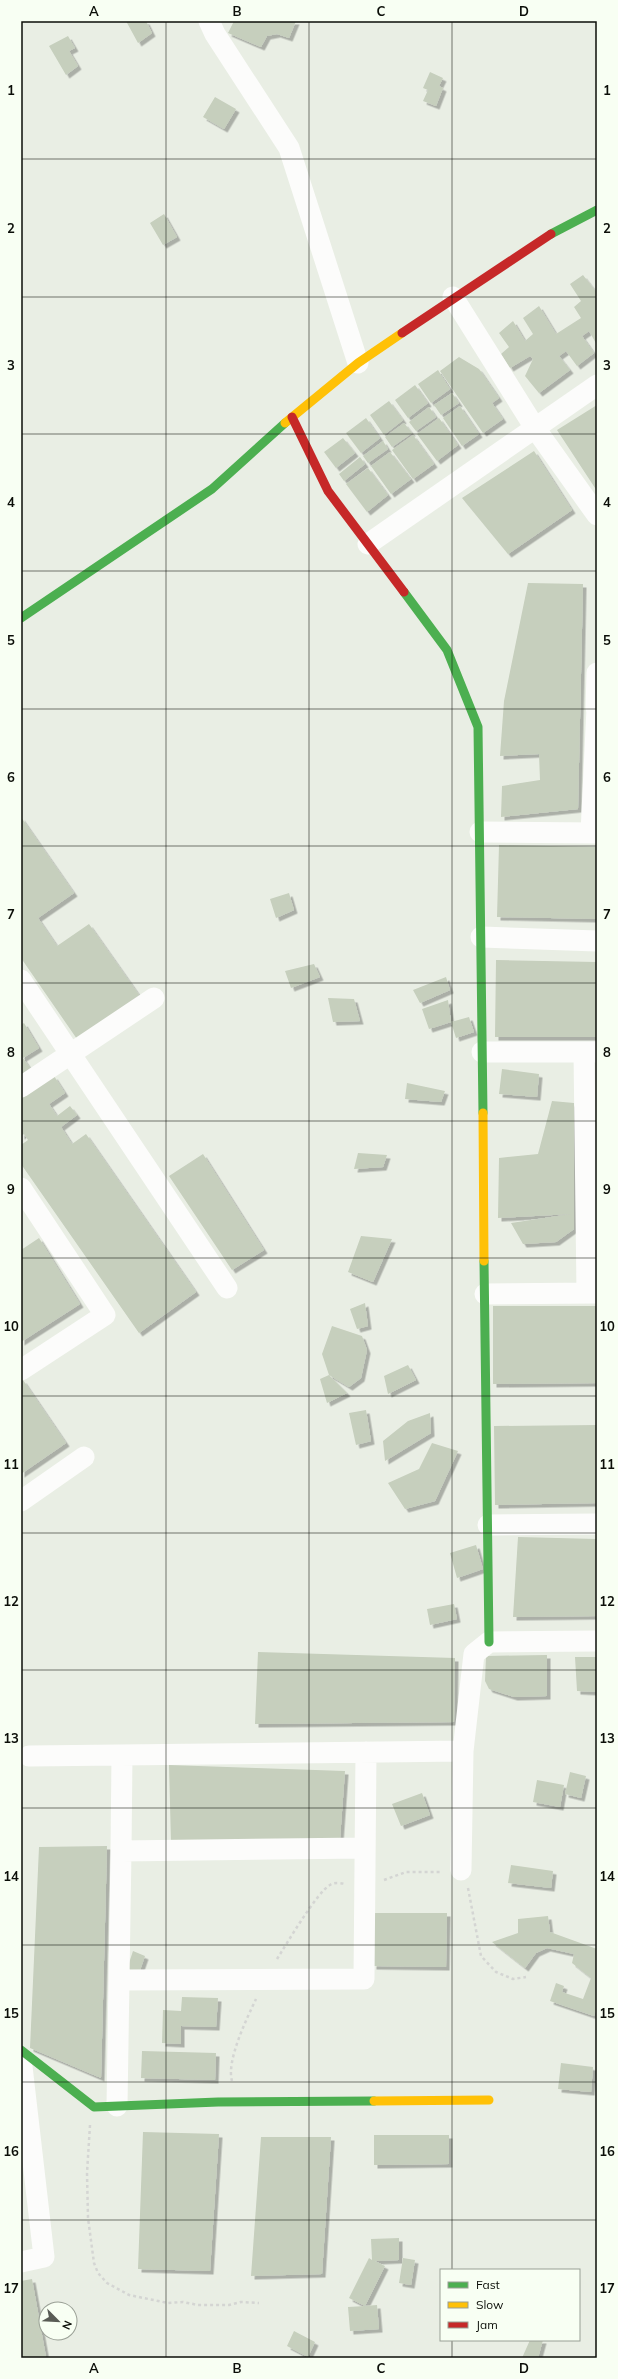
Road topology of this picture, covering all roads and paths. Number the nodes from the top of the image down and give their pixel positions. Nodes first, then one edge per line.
1 (209, 21) edge
2 (597, 210) edge
3 (453, 297) junction
4 (358, 363) junction
5 (597, 385) edge
6 (292, 417) junction
7 (535, 428) junction
8 (597, 515) edge
9 (368, 544) junction
10 (21, 618) edge
11 (597, 673) edge
12 (597, 708) edge
13 (480, 832) junction
14 (594, 833) edge
15 (481, 938) junction
16 (597, 941) edge
17 (21, 980) edge
18 (154, 998) dead end
19 (482, 1052) junction
20 (590, 1052) edge
21 (70, 1054) junction
22 (21, 1087) edge
23 (591, 1174) edge
24 (21, 1188) edge
25 (28, 1214) edge
26 (227, 1288) dead end
27 (592, 1293) edge
28 (484, 1294) junction
29 (21, 1370) edge
30 (84, 1457) dead end
31 (21, 1501) edge
32 (597, 1524) edge
33 (488, 1525) junction
34 (597, 1641) edge
35 (489, 1642) junction
36 (463, 1751) junction
37 (366, 1752) junction
38 (122, 1755) junction
39 (29, 1756) dead end
40 (365, 1848) junction
41 (121, 1851) junction
42 (461, 1870) dead end
43 (119, 1980) junction
44 (21, 2050) edge
45 (21, 2058) edge
46 (489, 2100) dead end
47 (117, 2106) junction
48 (94, 2108) junction
49 (21, 2262) edge
50 (259, 2303) dead end

1 - 4 street
2 - 3 street
3 - 4 street
3 - 7 street
4 - 6 street
5 - 7 street
6 - 9 street
6 - 10 street
7 - 8 street
7 - 9 street
9 - 13 street
11 - 12 street
12 - 14 street
13 - 14 street
13 - 15 street
15 - 16 street
15 - 19 street
17 - 21 street
18 - 21 street
19 - 20 street
19 - 28 street
20 - 23 street
21 - 22 street
21 - 26 street
23 - 27 street
24 - 25 street
25 - 29 street
27 - 28 street
28 - 33 street
30 - 31 street
32 - 33 street
33 - 35 street
34 - 35 street
35 - 36 street
36 - 37 street
36 - 42 street
37 - 38 street
37 - 40 street
38 - 39 street
38 - 41 street
40 - 41 street
40 - 43 street
41 - 43 street
43 - 47 street
44 - 48 street
45 - 49 street
46 - 47 street
47 - 48 street
48 - 50 path

